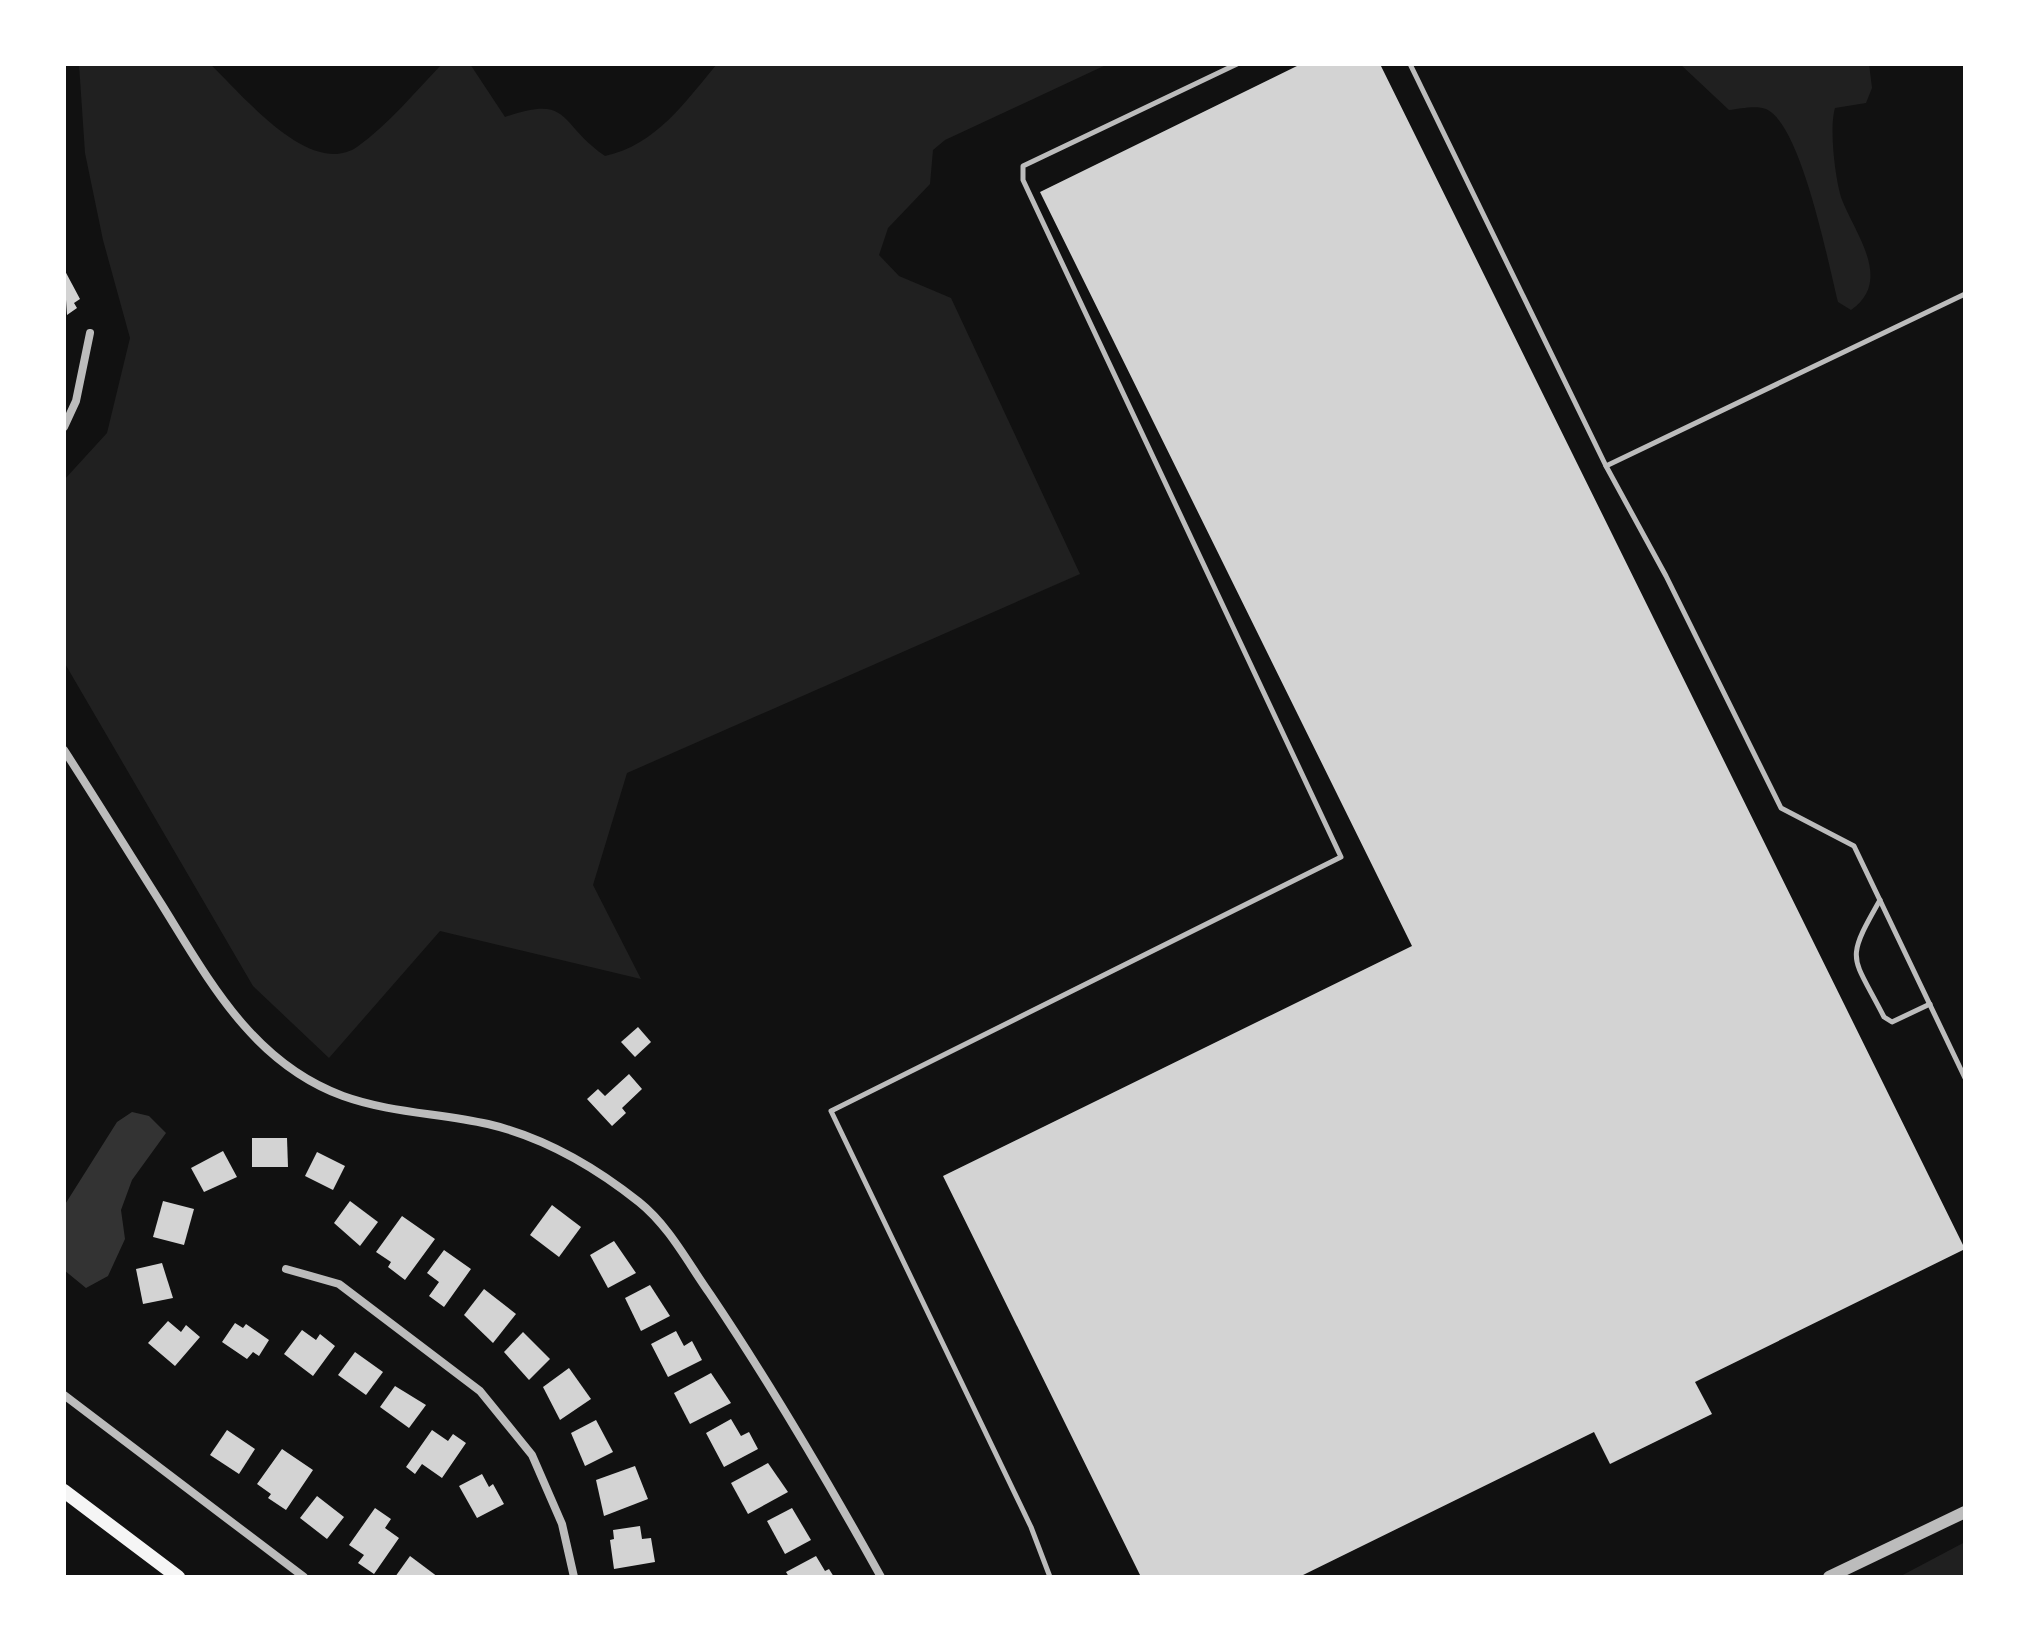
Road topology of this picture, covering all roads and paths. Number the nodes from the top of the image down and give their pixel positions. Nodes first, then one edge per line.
1 (1237, 64) edge
2 (1410, 64) edge
3 (1965, 294) edge
4 (90, 333) dead end
5 (64, 427) edge
6 (1606, 466) junction
7 (64, 750) edge
8 (1880, 900) junction
9 (1930, 1004) junction
10 (1965, 1078) edge
11 (286, 1269) dead end
12 (64, 1395) edge
13 (64, 1491) edge
14 (1965, 1513) edge
15 (178, 1577) edge
16 (304, 1577) edge
17 (574, 1577) edge
18 (881, 1577) edge
19 (1050, 1577) edge
20 (1829, 1577) edge

1 - 19 lane
2 - 6 lane
3 - 6 lane
4 - 5 street
6 - 8 lane
7 - 18 street
8 - 9 lane
8 - 9 lane
9 - 10 lane
11 - 17 street
12 - 16 street
13 - 15 main road
14 - 20 street

